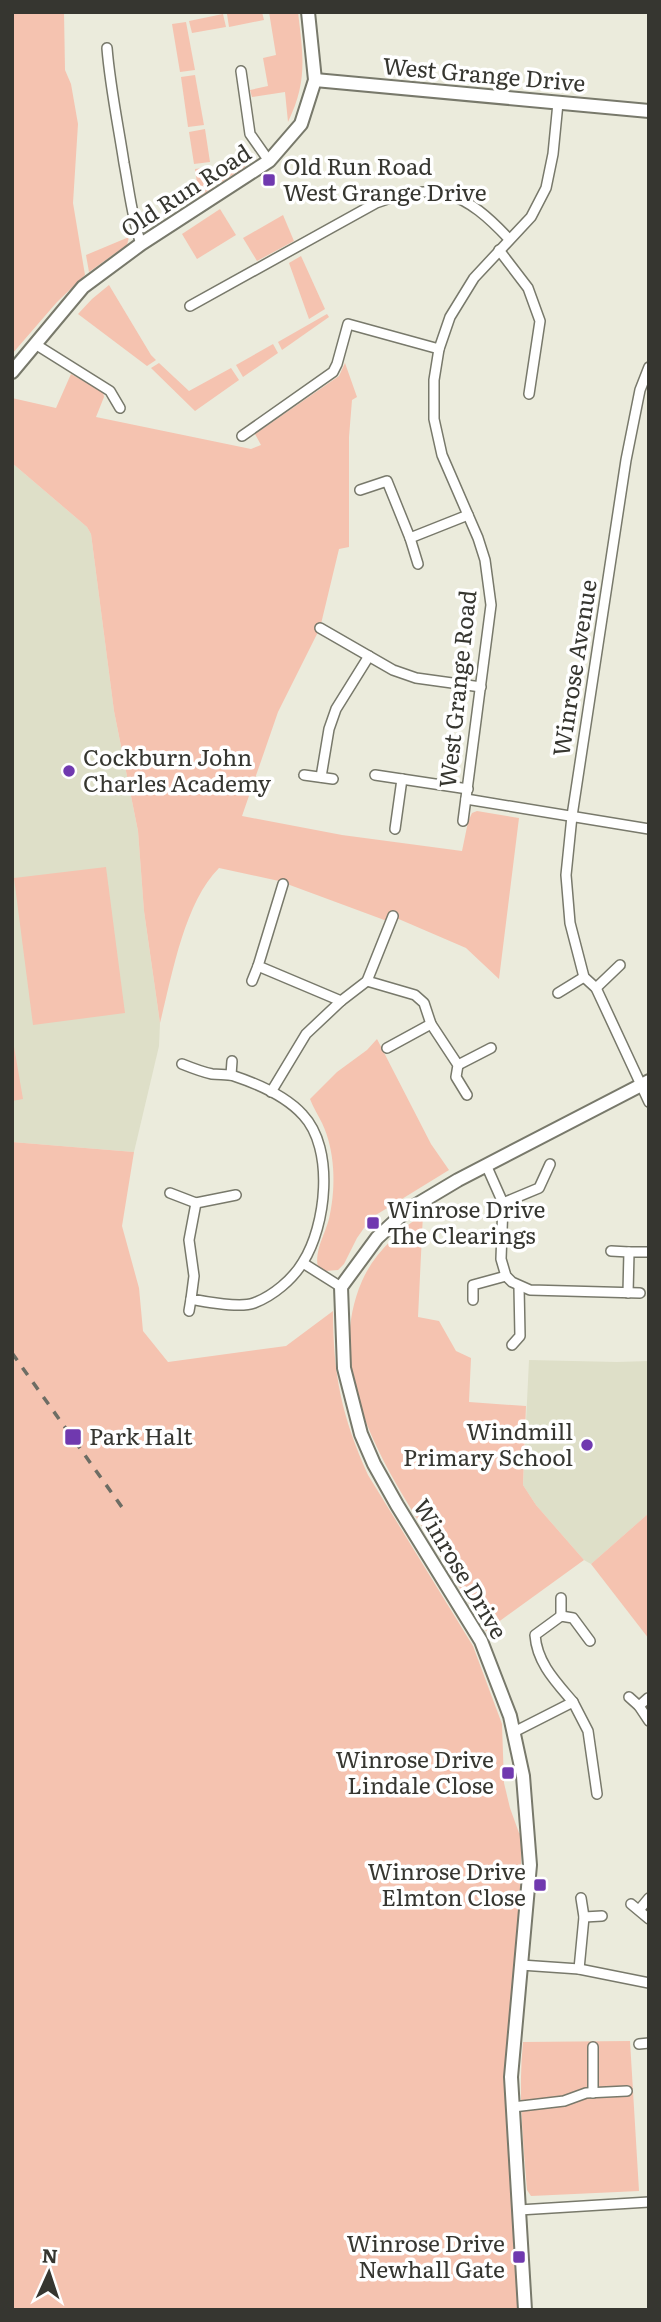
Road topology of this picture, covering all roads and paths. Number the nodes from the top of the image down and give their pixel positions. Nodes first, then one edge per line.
1 (309, 12) edge
2 (107, 48) dead end
3 (241, 71) dead end
4 (315, 80) junction
5 (558, 103) junction
6 (649, 111) edge
7 (270, 161) junction
8 (509, 239) junction
9 (141, 244) junction
10 (499, 250) junction
11 (190, 306) dead end
12 (35, 344) junction
13 (439, 349) junction
14 (649, 367) edge
15 (12, 372) edge
16 (529, 394) dead end
17 (120, 408) dead end
18 (242, 436) dead end
19 (360, 490) dead end
20 (468, 515) junction
21 (410, 538) junction
22 (418, 564) dead end
23 (320, 628) dead end
24 (369, 656) junction
25 (481, 687) junction
26 (304, 775) dead end
27 (375, 775) dead end
28 (321, 777) junction
29 (333, 779) dead end
30 (402, 779) junction
31 (467, 794) junction
32 (572, 816) junction
33 (463, 821) dead end
34 (395, 829) dead end
35 (649, 829) edge
36 (282, 884) dead end
37 (393, 916) dead end
38 (620, 965) dead end
39 (258, 966) junction
40 (584, 977) junction
41 (252, 981) dead end
42 (367, 981) junction
43 (596, 988) junction
44 (558, 993) dead end
45 (341, 1001) junction
46 (431, 1024) junction
47 (387, 1048) dead end
48 (491, 1048) dead end
49 (232, 1061) dead end
50 (182, 1064) dead end
51 (458, 1065) junction
52 (231, 1075) junction
53 (644, 1083) edge
54 (271, 1092) junction
55 (467, 1095) dead end
56 (649, 1102) edge
57 (550, 1164) dead end
58 (487, 1167) junction
59 (170, 1193) dead end
60 (236, 1195) dead end
61 (196, 1203) junction
62 (503, 1203) junction
63 (467, 1237) dead end
64 (501, 1240) junction
65 (611, 1251) dead end
66 (629, 1252) junction
67 (649, 1252) edge
68 (303, 1263) junction
69 (506, 1276) junction
70 (341, 1287) junction
71 (519, 1287) junction
72 (628, 1293) junction
73 (640, 1293) dead end
74 (191, 1299) junction
75 (473, 1300) dead end
76 (189, 1311) dead end
77 (512, 1345) dead end
78 (561, 1598) dead end
79 (561, 1616) junction
80 (590, 1640) dead end
81 (629, 1697) dead end
82 (648, 1698) edge
83 (573, 1702) junction
84 (639, 1706) junction
85 (649, 1721) edge
86 (514, 1732) junction
87 (597, 1794) dead end
88 (581, 1898) dead end
89 (649, 1898) edge
90 (602, 1916) dead end
91 (584, 1917) junction
92 (649, 1919) edge
93 (521, 1965) junction
94 (579, 1969) junction
95 (649, 1983) edge
96 (593, 2047) dead end
97 (627, 2091) dead end
98 (593, 2093) junction
99 (513, 2106) junction
100 (649, 2202) edge
101 (519, 2210) junction
102 (525, 2310) edge

1 - 4 street, Old Run Road
2 - 9 street
3 - 7 street
4 - 5 street, West Grange Drive
4 - 7 street, Old Run Road
5 - 6 street, West Grange Drive
5 - 8 street, West Grange Road
7 - 9 street, Old Run Road
8 - 10 street, West Grange Road
8 - 11 street
9 - 12 street, Old Run Road
10 - 13 street, West Grange Road
10 - 16 street
12 - 15 street, Old Run Road
12 - 17 street
13 - 18 street
13 - 20 street, West Grange Road
14 - 32 street, Winrose Avenue
19 - 21 street
20 - 21 street
20 - 25 street, West Grange Road
21 - 22 street
23 - 24 street
24 - 25 street
24 - 28 street
25 - 31 street, West Grange Road
26 - 28 street
27 - 30 street
28 - 29 street
30 - 31 street
30 - 34 street
31 - 32 street
31 - 33 street, West Grange Road
32 - 35 street
32 - 40 street, Winrose Avenue
36 - 39 street
37 - 42 street
38 - 43 street
39 - 41 street
39 - 45 street
40 - 43 street
40 - 44 street
42 - 45 street
42 - 46 street
43 - 53 street
45 - 54 street
46 - 47 street
46 - 51 street
48 - 51 street
49 - 52 street
50 - 52 street
51 - 55 street
52 - 54 street
53 - 56 street
53 - 58 street
54 - 68 street
57 - 62 street
58 - 62 street
58 - 70 street
59 - 61 street
60 - 61 street
61 - 74 street
62 - 64 street
63 - 64 street
64 - 69 street
65 - 66 street
66 - 67 street
66 - 72 street
68 - 70 street
68 - 74 street
69 - 71 street
69 - 75 street
70 - 86 street, Winrose Drive
71 - 72 street
71 - 77 street
72 - 73 street
74 - 76 street
78 - 79 street
79 - 80 street
79 - 83 street
81 - 84 street
82 - 84 street
83 - 86 street
83 - 87 street
84 - 85 street
86 - 93 street, Winrose Drive
88 - 91 street
89 - 92 street
90 - 91 street
91 - 94 street
93 - 94 street
93 - 99 street, Winrose Drive
94 - 95 street
96 - 98 street
97 - 98 street
98 - 99 street
99 - 101 street, Winrose Drive
100 - 101 street
101 - 102 street, Winrose Drive

